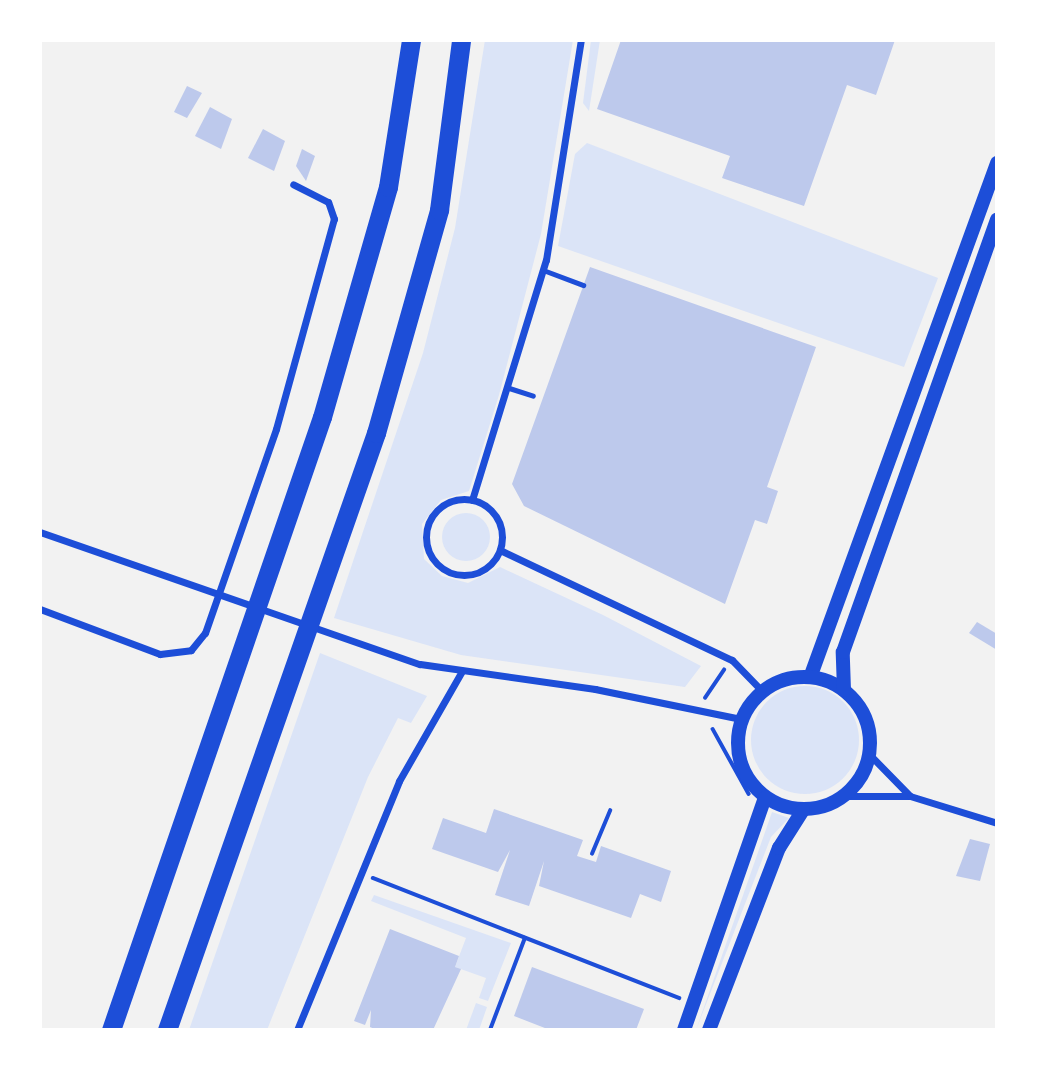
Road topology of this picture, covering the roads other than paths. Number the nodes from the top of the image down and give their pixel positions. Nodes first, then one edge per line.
1 (411, 40) edge
2 (461, 40) edge
3 (581, 40) edge
4 (997, 163) edge
5 (293, 184) dead end
6 (997, 220) edge
7 (543, 270) junction
8 (583, 285) dead end
9 (509, 388) junction
10 (533, 396) dead end
11 (472, 500) junction
12 (40, 532) edge
13 (500, 550) junction
14 (40, 609) edge
15 (461, 671) junction
16 (811, 675) junction
17 (844, 690) junction
18 (762, 691) junction
19 (741, 719) junction
20 (869, 754) junction
21 (844, 796) junction
22 (910, 796) junction
23 (765, 798) junction
24 (803, 810) junction
25 (997, 823) edge
26 (111, 1030) edge
27 (167, 1030) edge
28 (297, 1030) edge
29 (684, 1030) edge
30 (709, 1030) edge

1 - 26 highway
2 - 27 highway
3 - 7 street
4 - 16 main road
5 - 14 street
6 - 17 main road
7 - 8 lane
7 - 9 street
9 - 10 lane
9 - 11 street
11 - 13 street
11 - 13 street
12 - 15 street
13 - 18 street
15 - 19 street
15 - 28 street
16 - 17 main road
16 - 18 main road
17 - 20 main road
18 - 19 main road
19 - 23 main road
20 - 21 main road
20 - 22 street
21 - 22 street
21 - 24 main road
22 - 25 street
23 - 24 main road
23 - 29 main road
24 - 30 main road

